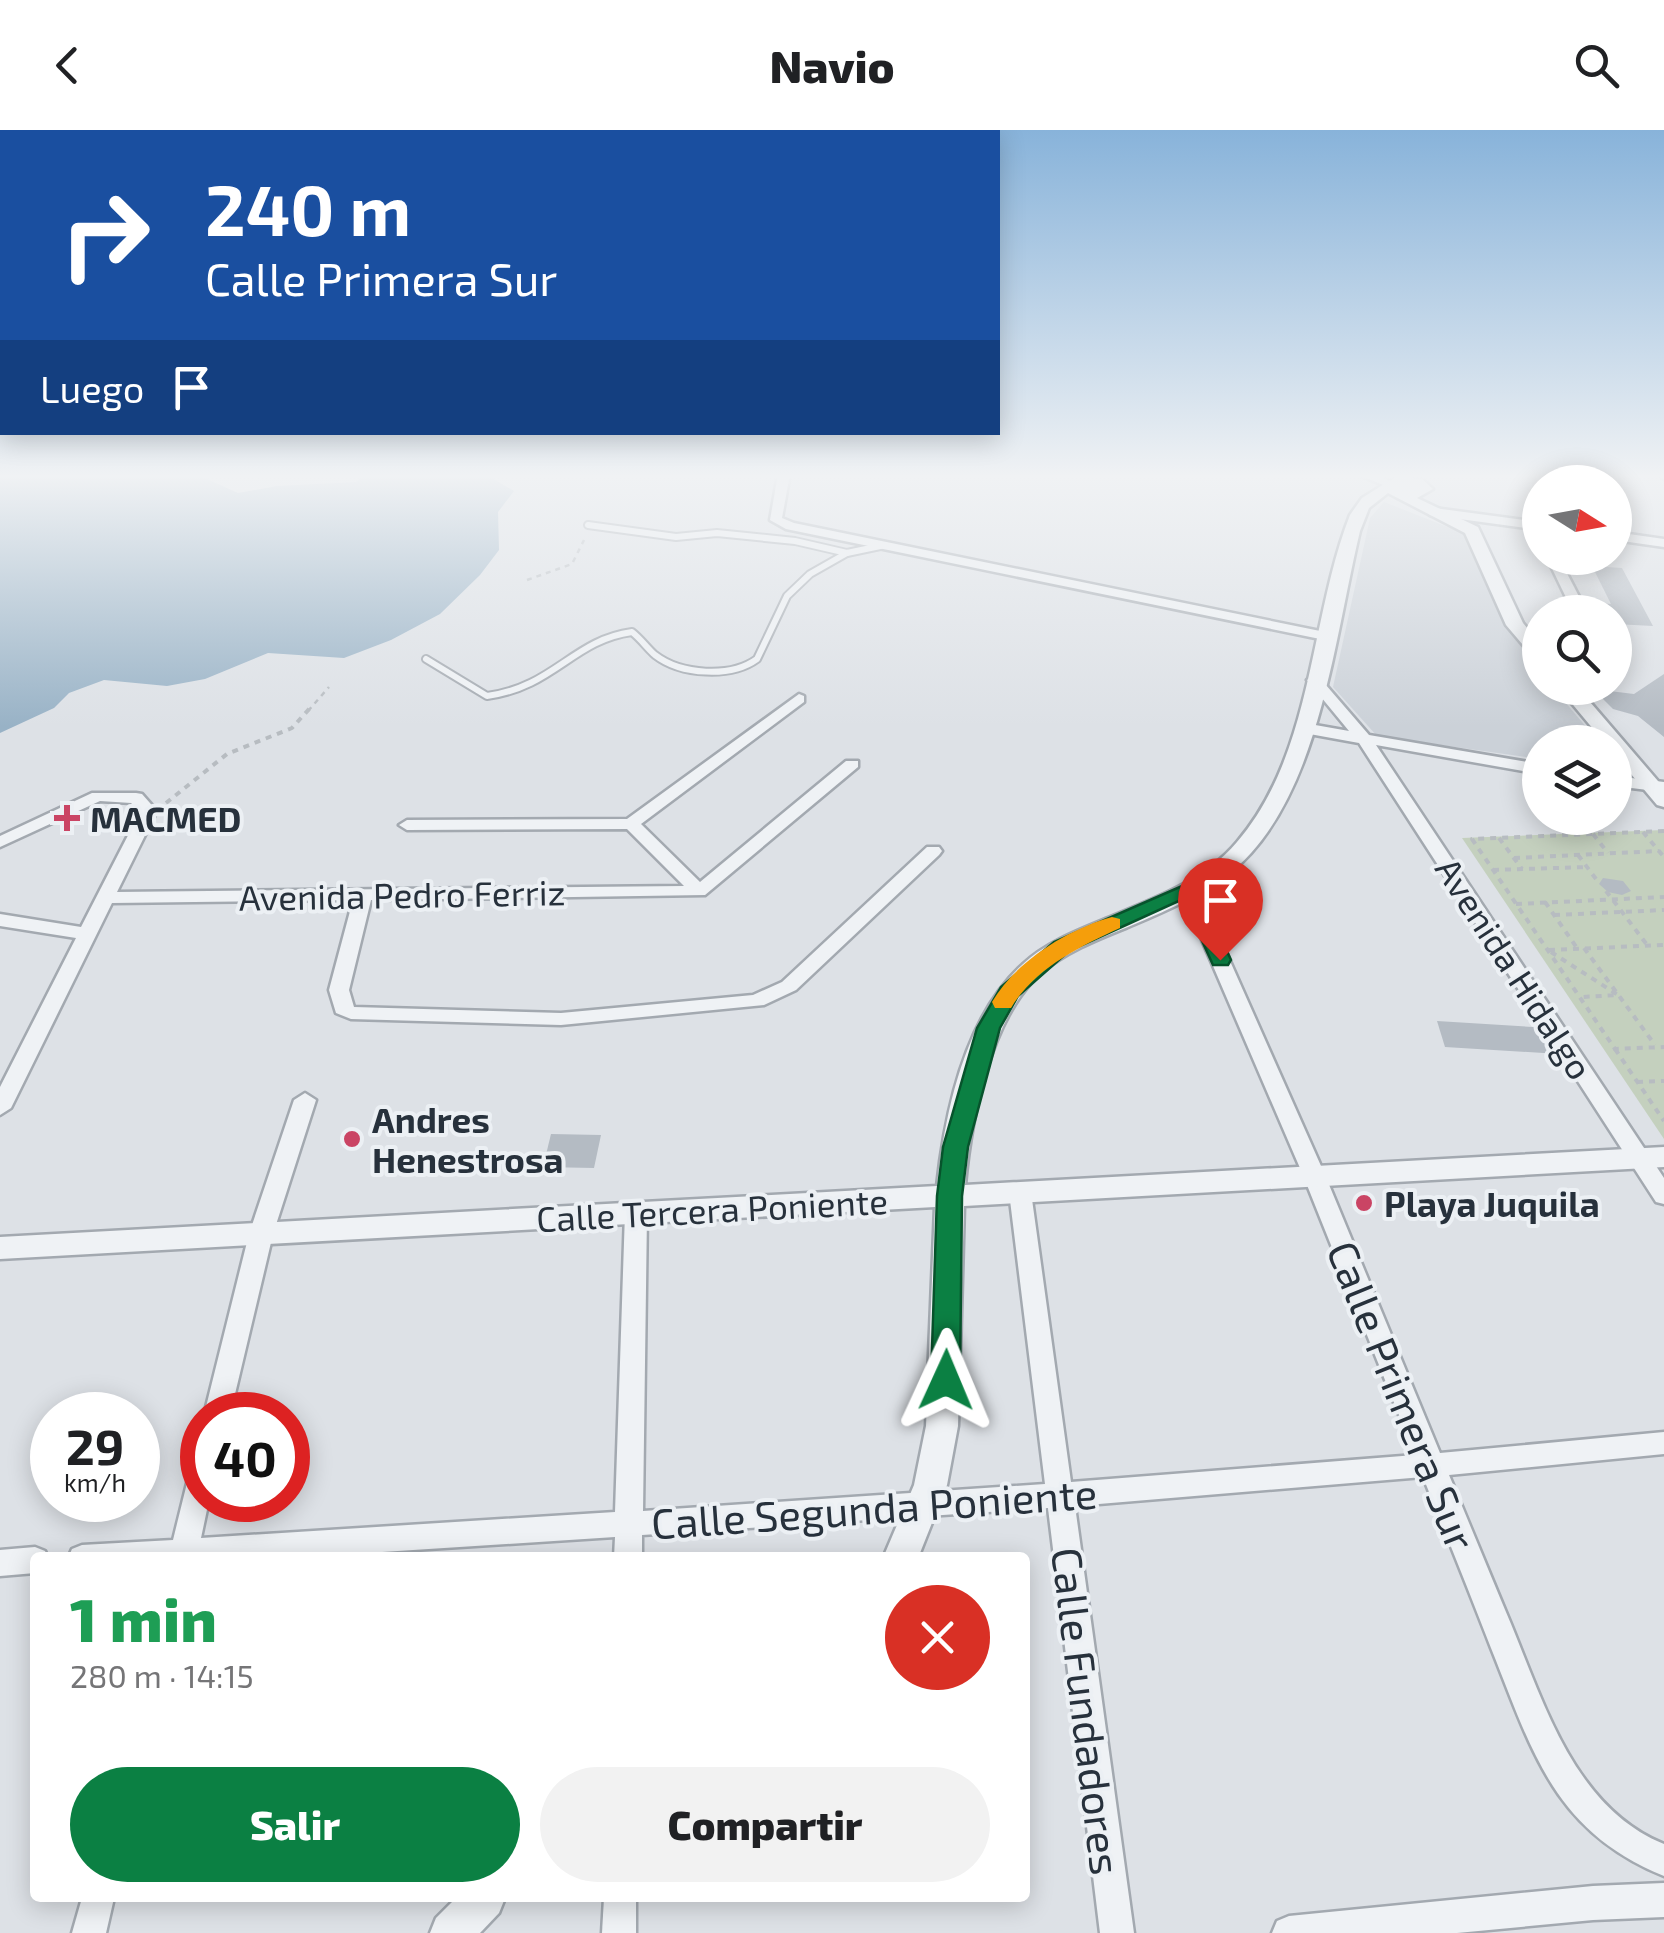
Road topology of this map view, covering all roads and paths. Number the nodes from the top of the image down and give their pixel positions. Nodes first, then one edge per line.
1 (578, 558) edge
2 (835, 558) edge
3 (949, 558) edge
4 (1347, 558) edge
5 (1485, 558) edge
6 (527, 580) dead end
7 (1522, 632) edge
8 (1325, 636) junction
9 (426, 659) dead end
10 (1314, 680) junction
11 (329, 687) dead end
12 (800, 699) dead end
13 (1583, 705) edge
14 (1600, 725) edge
15 (1304, 728) junction
16 (1365, 740) junction
17 (1632, 762) edge
18 (852, 764) dead end
19 (1522, 766) edge
20 (1632, 785) edge
21 (1660, 792) edge
22 (147, 819) junction
23 (407, 824) dead end
24 (630, 824) junction
25 (1664, 831) edge
26 (1632, 832) edge
27 (1643, 832) junction
28 (1569, 835) edge
29 (1593, 835) edge
30 (1500, 838) junction
31 (0, 842) edge
32 (933, 851) dead end
33 (1659, 851) junction
34 (1608, 854) junction
35 (1578, 855) junction
36 (1538, 856) junction
37 (1664, 857) edge
38 (1514, 858) junction
39 (1587, 867) junction
40 (1548, 868) junction
41 (1522, 869) junction
42 (1494, 870) junction
43 (1599, 882) dead end
44 (1189, 889) junction
45 (698, 891) junction
46 (1606, 891) dead end
47 (363, 895) junction
48 (1664, 896) edge
49 (106, 898) junction
50 (1612, 899) junction
51 (1545, 902) junction
52 (1516, 904) junction
53 (1664, 911) edge
54 (1622, 912) junction
55 (1554, 915) junction
56 (0, 920) edge
57 (88, 934) junction
58 (1664, 945) edge
59 (1648, 946) junction
60 (1581, 948) junction
61 (1547, 950) junction
62 (1618, 995) junction
63 (1579, 997) junction
64 (1657, 1047) junction
65 (1664, 1047) edge
66 (1615, 1049) junction
67 (1664, 1081) edge
68 (1637, 1082) junction
69 (305, 1100) dead end
70 (0, 1108) edge
71 (1664, 1121) edge
72 (1652, 1157) edge
73 (1314, 1175) junction
74 (1020, 1192) junction
75 (950, 1196) junction
76 (1664, 1196) edge
77 (636, 1214) junction
78 (261, 1234) junction
79 (0, 1248) edge
80 (223, 1392) edge
81 (1664, 1443) edge
82 (1432, 1467) junction
83 (1060, 1496) junction
84 (925, 1504) junction
85 (191, 1522) edge
86 (629, 1523) junction
87 (183, 1552) edge
88 (212, 1552) edge
89 (628, 1552) edge
90 (903, 1552) edge
91 (30, 1560) edge
92 (0, 1563) edge
93 (1664, 1860) edge
94 (1664, 1900) edge
95 (97, 1902) edge
96 (480, 1902) edge
97 (620, 1902) edge
98 (89, 1933) edge
99 (451, 1933) edge
100 (619, 1933) edge
101 (1117, 1933) edge
102 (1288, 1933) edge

1 - 6 path
2 - 9 lane
3 - 8 street
4 - 8 street
5 - 7 street
8 - 10 street
10 - 15 street
10 - 16 street, Avenida Hidalgo
11 - 22 path
12 - 24 street
13 - 14 street
15 - 16 street
15 - 44 street
16 - 19 street
16 - 72 street, Avenida Hidalgo
17 - 21 street
18 - 45 street
20 - 21 street
22 - 31 street
22 - 49 street
23 - 24 street
24 - 45 street
25 - 27 path
26 - 27 path
27 - 33 path
28 - 30 path
29 - 34 path
30 - 38 path
30 - 42 path
32 - 47 street
33 - 34 path
33 - 37 path
34 - 35 path
35 - 36 path
35 - 39 path
36 - 38 path
36 - 40 path
38 - 41 path
39 - 40 path
39 - 43 path
40 - 41 path
41 - 42 path
42 - 52 path
44 - 73 street, Calle Primera Sur
44 - 75 street
45 - 47 street, Avenida Pedro Ferriz
46 - 50 path
47 - 49 street, Avenida Pedro Ferriz
48 - 50 path
49 - 57 street
50 - 51 path
50 - 54 path
51 - 52 path
51 - 55 path
52 - 61 path
53 - 54 path
54 - 55 path
54 - 59 path
55 - 60 path
56 - 57 street
57 - 70 street
58 - 59 path
59 - 60 path
60 - 61 path
60 - 62 path
61 - 62 path
61 - 63 path
62 - 63 path
62 - 64 path
63 - 66 path
64 - 65 path
64 - 66 path
66 - 68 path
67 - 68 path
68 - 71 path
69 - 78 street
72 - 73 street, Calle Tercera Poniente
72 - 76 street, Avenida Hidalgo
73 - 74 street, Calle Tercera Poniente
73 - 82 street, Calle Primera Sur
74 - 75 street, Calle Tercera Poniente
74 - 83 street, Calle Fundadores
75 - 77 street, Calle Tercera Poniente
75 - 84 street
77 - 78 street, Calle Tercera Poniente
77 - 86 street
78 - 79 street, Calle Tercera Poniente
78 - 80 street
81 - 82 street, Calle Segunda Poniente
82 - 83 street, Calle Segunda Poniente
82 - 93 street, Calle Primera Sur
83 - 84 street, Calle Segunda Poniente
83 - 101 street, Calle Fundadores
84 - 86 street, Calle Segunda Poniente
84 - 90 street
85 - 87 street
86 - 88 street, Calle Segunda Poniente
86 - 89 street
91 - 92 street
94 - 102 street
95 - 98 street
96 - 99 street
97 - 100 street

